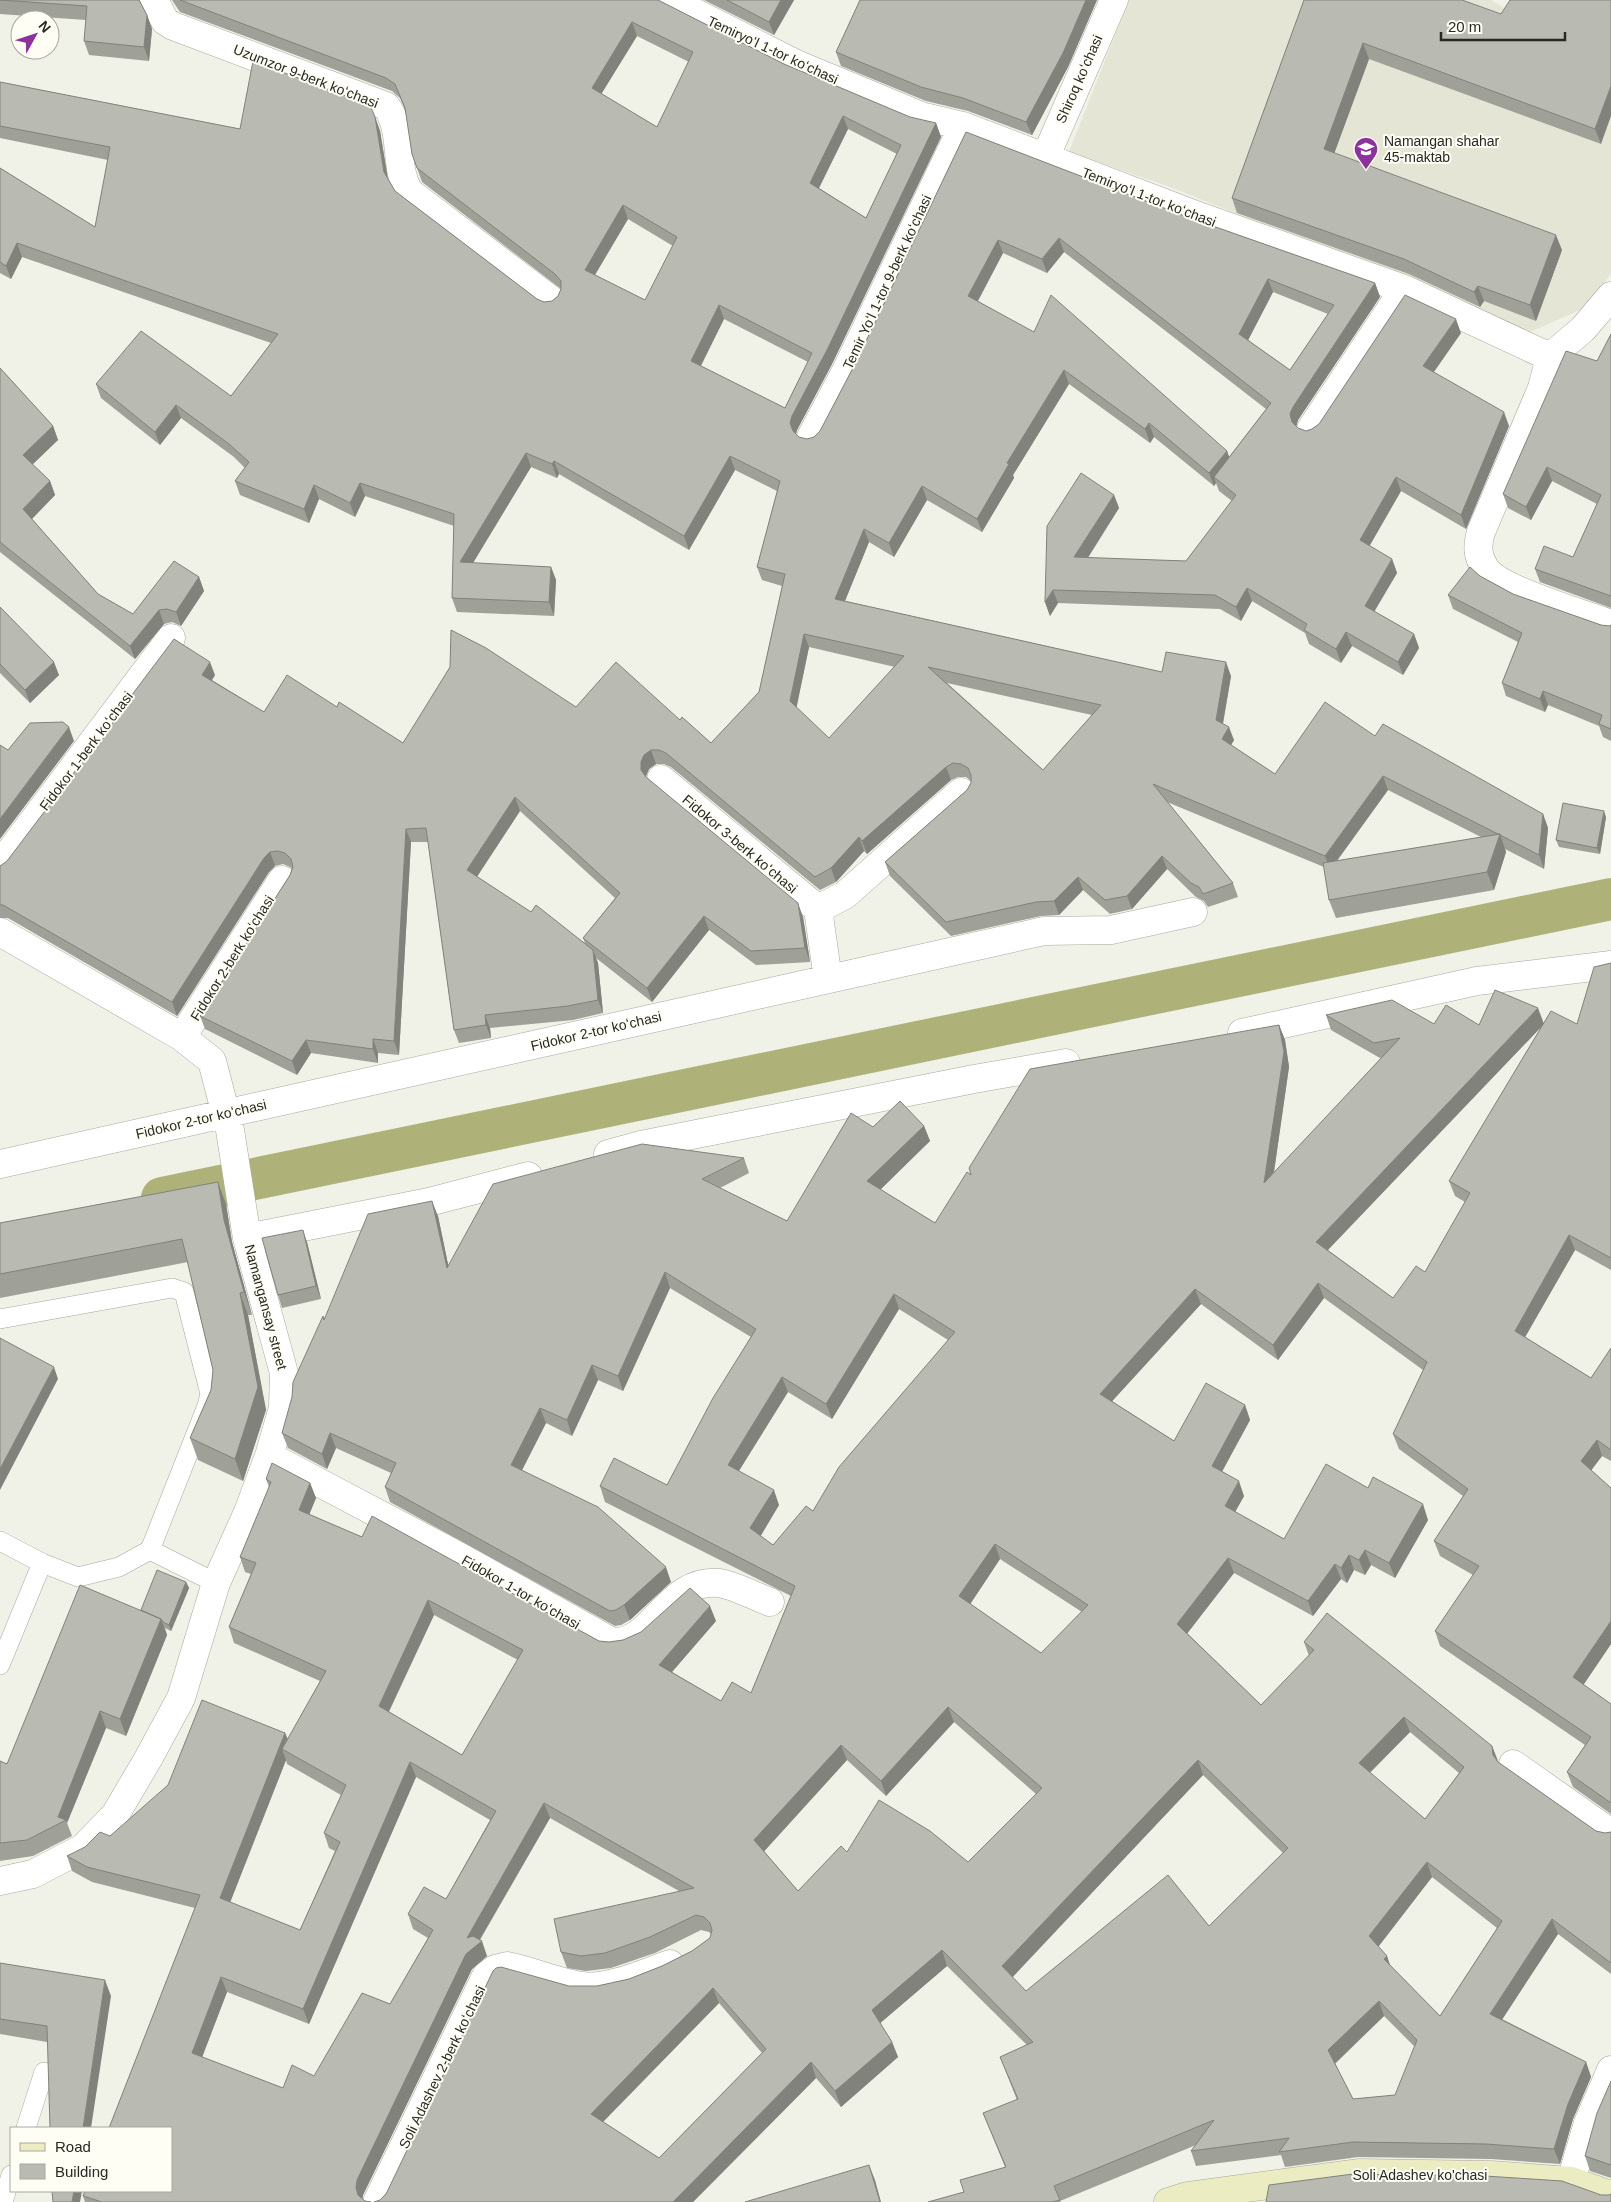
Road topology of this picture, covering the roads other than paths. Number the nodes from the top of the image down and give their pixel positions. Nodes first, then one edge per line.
1 (154, 0) edge
2 (670, 0) edge
3 (1114, 0) edge
4 (963, 126) junction
5 (1045, 158) junction
6 (1404, 289) junction
7 (1611, 296) edge
8 (551, 300) edge
9 (1550, 358) junction
10 (1311, 429) edge
11 (811, 437) edge
12 (1611, 624) edge
13 (171, 638) dead end
14 (662, 779) dead end
15 (961, 792) edge
16 (0, 865) edge
17 (282, 880) dead end
18 (818, 909) junction
19 (1193, 912) dead end
20 (0, 932) edge
21 (1611, 965) edge
22 (828, 979) junction
23 (182, 1037) junction
24 (1215, 1038) edge
25 (1090, 1059) edge
26 (227, 1122) junction
27 (583, 1161) edge
28 (0, 1164) edge
29 (554, 1169) edge
30 (247, 1238) junction
31 (0, 1320) edge
32 (269, 1456) junction
33 (0, 1541) edge
34 (150, 1550) junction
35 (42, 1563) junction
36 (216, 1583) junction
37 (770, 1602) dead end
38 (0, 1665) edge
39 (1513, 1764) dead end
40 (1611, 1833) edge
41 (0, 1881) edge
42 (695, 1951) edge
43 (1611, 2070) edge
44 (44, 2072) dead end
45 (26, 2127) edge
46 (10, 2178) edge
47 (1571, 2181) junction
48 (1611, 2195) edge
49 (3, 2202) edge
50 (377, 2202) edge
51 (1168, 2202) edge

1 - 8 street, Uzumzor 9-berk koʻchasi
2 - 4 street, Temiryoʻl 1-tor koʻchasi
3 - 5 street, Shiroq koʻchasi
4 - 5 street, Temiryoʻl 1-tor koʻchasi
4 - 11 street, Temir Yoʻl 1-tor 9-berk koʻchasi
5 - 6 street, Temiryoʻl 1-tor koʻchasi
6 - 9 street, Temiryoʻl 1-tor koʻchasi
6 - 10 street
7 - 9 street
9 - 12 street
13 - 16 street, Fidokor 1-berk koʻchasi
14 - 18 street, Fidokor 3-berk koʻchasi
15 - 18 street
17 - 23 street, Fidokor 2-berk koʻchasi
18 - 22 street
19 - 22 street, Fidokor 2-tor koʻchasi
20 - 23 street, Namangansay street
21 - 24 street
22 - 26 street, Fidokor 2-tor koʻchasi
23 - 26 street, Namangansay street
25 - 27 street
26 - 28 street, Fidokor 2-tor koʻchasi
26 - 30 street, Namangansay street
29 - 30 street
30 - 32 street, Namangansay street
31 - 34 lane
32 - 36 street, Namangansay street
32 - 37 street, Fidokor 1-tor koʻchasi
33 - 35 lane
34 - 35 lane
34 - 36 lane
35 - 38 lane
36 - 41 street, Namangansay street
39 - 40 street
42 - 50 street, Soli Adashev 2-berk koʻchasi
43 - 47 street
44 - 45 lane
46 - 49 lane
47 - 48 street, Soli Adashev ko'chasi
47 - 51 street, Soli Adashev ko'chasi

